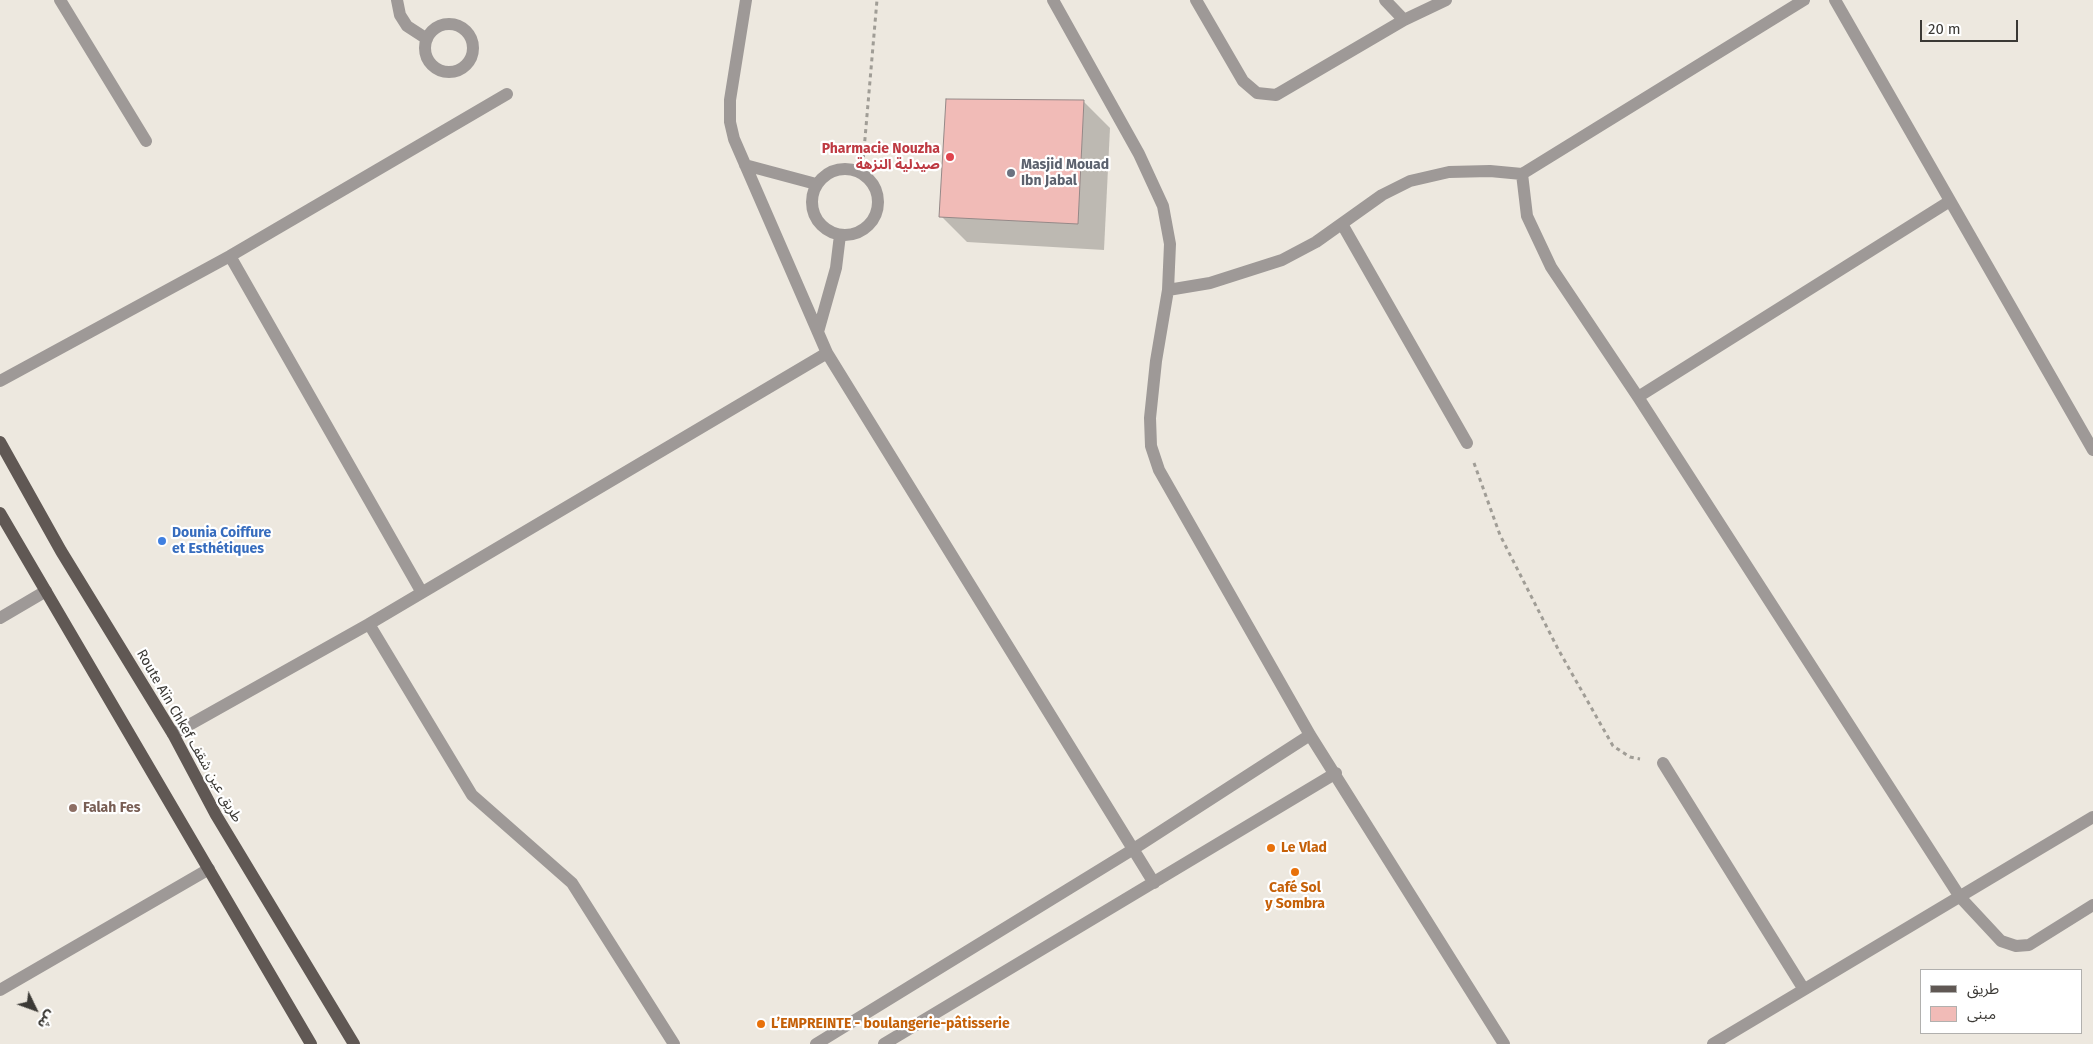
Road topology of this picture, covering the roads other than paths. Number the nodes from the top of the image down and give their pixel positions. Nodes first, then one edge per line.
1 (60, 0) edge
2 (397, 0) edge
3 (746, 0) edge
4 (1053, 0) edge
5 (1196, 0) edge
6 (1385, 0) edge
7 (1446, 0) edge
8 (1804, 0) edge
9 (1835, 0) edge
10 (1404, 20) junction
11 (427, 39) dead end
12 (507, 94) dead end
13 (146, 141) dead end
14 (745, 165) junction
15 (1522, 174) junction
16 (816, 184) junction
17 (1950, 201) junction
18 (1342, 224) junction
19 (840, 235) junction
20 (230, 256) junction
21 (1168, 290) junction
22 (818, 332) junction
23 (827, 353) junction
24 (0, 381) edge
25 (1638, 397) junction
26 (0, 442) edge
27 (1467, 443) road end
28 (2093, 450) edge
29 (0, 513) edge
30 (46, 591) junction
31 (421, 591) junction
32 (0, 618) edge
33 (369, 624) junction
34 (173, 734) junction
35 (1310, 735) junction
36 (1663, 763) road end
37 (1336, 773) junction
38 (2093, 817) edge
39 (1132, 850) junction
40 (210, 869) junction
41 (1154, 883) junction
42 (1960, 897) junction
43 (2093, 905) edge
44 (1803, 988) junction
45 (0, 990) edge
46 (311, 1044) edge
47 (354, 1044) edge
48 (674, 1044) edge
49 (816, 1044) edge
50 (884, 1044) edge
51 (1504, 1044) edge
52 (1713, 1044) edge

1 - 13 street
2 - 11 street
3 - 14 street
4 - 21 street
5 - 10 street
6 - 10 street
7 - 10 street
8 - 15 street
9 - 17 street
12 - 20 street
14 - 16 street
14 - 22 street
15 - 18 street
15 - 25 street
16 - 19 street
16 - 19 street
17 - 25 street
17 - 28 street
18 - 21 street
18 - 27 street
19 - 22 street
20 - 24 street
20 - 31 street
21 - 35 street
22 - 23 street
23 - 31 street
23 - 39 street
25 - 42 street
26 - 34 main road, Route Aïn Chkef طريق عين شقف
29 - 30 main road
30 - 32 street
30 - 40 main road
31 - 33 street
33 - 34 street
33 - 48 street
34 - 47 main road, Route Aïn Chkef طريق عين شقف
35 - 37 street
35 - 39 street
36 - 44 street
37 - 41 street
37 - 51 street
38 - 42 street
39 - 41 street
39 - 49 street
40 - 45 street
40 - 46 main road
41 - 50 street
42 - 43 street
42 - 44 street
44 - 52 street

